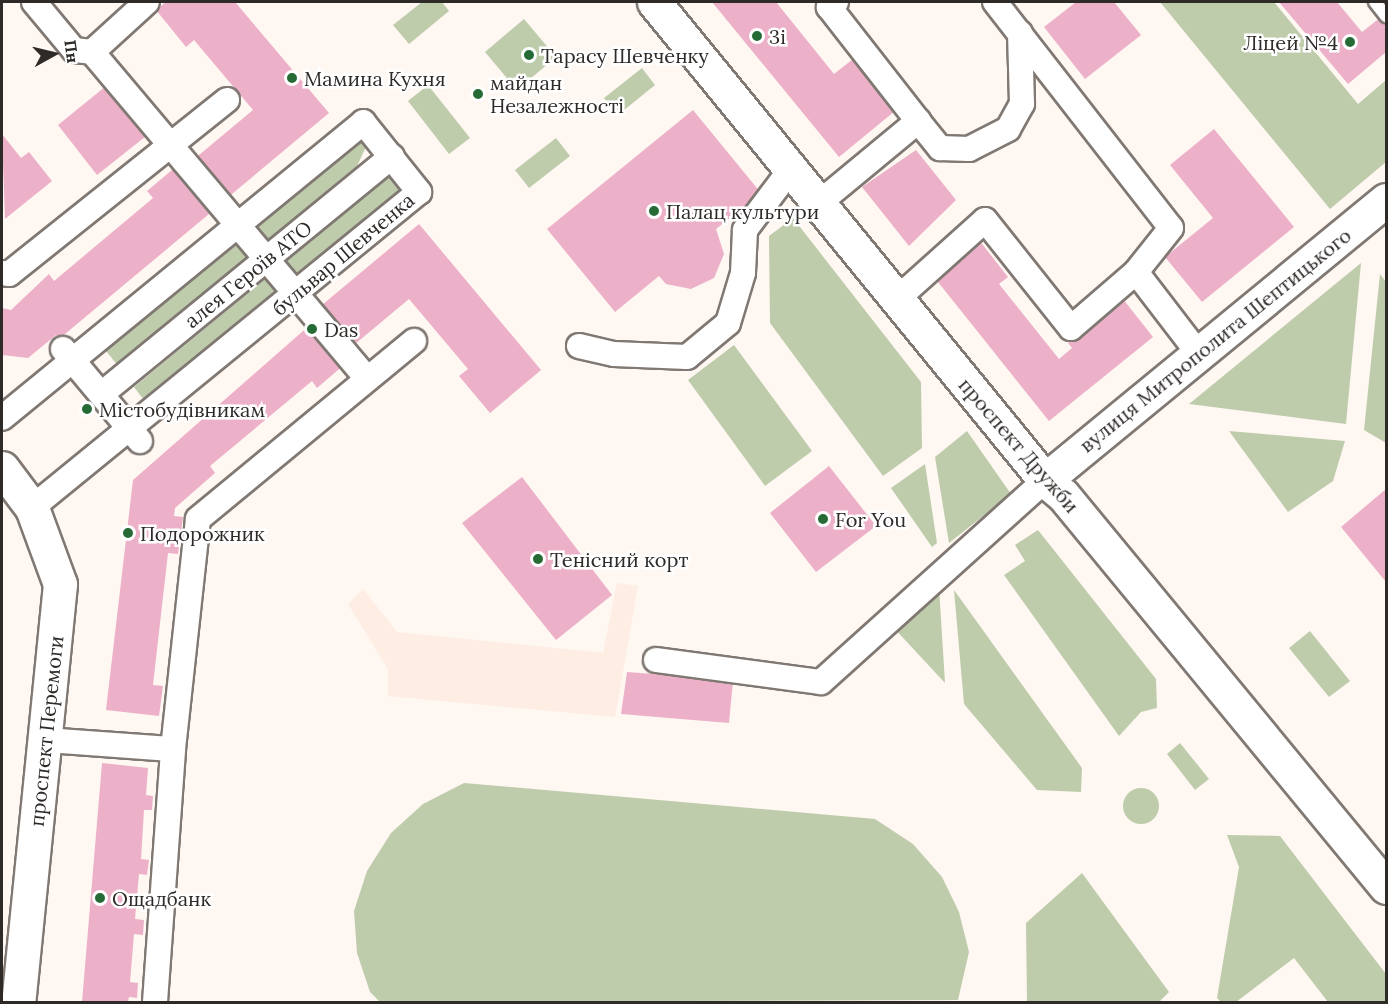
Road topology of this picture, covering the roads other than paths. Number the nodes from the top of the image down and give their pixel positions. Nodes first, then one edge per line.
1 (34, 2) edge
2 (147, 2) edge
3 (654, 2) edge
4 (836, 2) edge
5 (995, 2) edge
6 (1375, 2) edge
7 (1386, 16) edge
8 (1020, 33) junction
9 (92, 52) junction
10 (227, 100) dead end
11 (918, 121) junction
12 (170, 148) junction
13 (392, 156) junction
14 (791, 169) junction
15 (1386, 200) edge
16 (819, 203) junction
17 (237, 226) junction
18 (263, 262) junction
19 (1136, 272) junction
20 (2, 273) edge
21 (292, 297) junction
22 (897, 299) junction
23 (414, 341) dead end
24 (579, 346) dead end
25 (68, 354) junction
26 (1199, 354) junction
27 (367, 379) junction
28 (104, 392) junction
29 (2, 418) edge
30 (136, 435) junction
31 (4, 471) edge
32 (1044, 480) junction
33 (32, 508) junction
34 (656, 660) dead end
35 (46, 740) junction
36 (173, 749) junction
37 (1386, 887) edge
38 (18, 1002) edge
39 (155, 1002) edge

1 - 9 street
2 - 9 street
3 - 14 street, проспект Дружби
4 - 11 street
5 - 8 street
6 - 7 lane
8 - 11 street
8 - 19 street
9 - 12 street
10 - 12 street
11 - 16 street
12 - 17 street
12 - 20 street
13 - 17 street, бульвар Шевченка
13 - 18 street, алея Героїв АТО
13 - 21 street, бульвар Шевченка
14 - 16 street, проспект Дружби
14 - 24 street
15 - 26 street, вулиця Митрополита Шептицького
16 - 22 street, проспект Дружби
17 - 18 street
17 - 25 street, бульвар Шевченка
18 - 21 street
18 - 28 street, алея Героїв АТО
19 - 22 street
19 - 26 street
21 - 27 street
21 - 30 street, бульвар Шевченка
22 - 32 street, проспект Дружби
23 - 27 street
25 - 28 street
25 - 29 street, бульвар Шевченка
26 - 32 street, вулиця Митрополита Шептицького
27 - 36 street
28 - 30 street
30 - 33 street, бульвар Шевченка
31 - 33 street, проспект Перемоги
32 - 34 street
32 - 37 street, проспект Дружби
33 - 35 street, проспект Перемоги
35 - 36 street
35 - 38 street, проспект Перемоги
36 - 39 street

